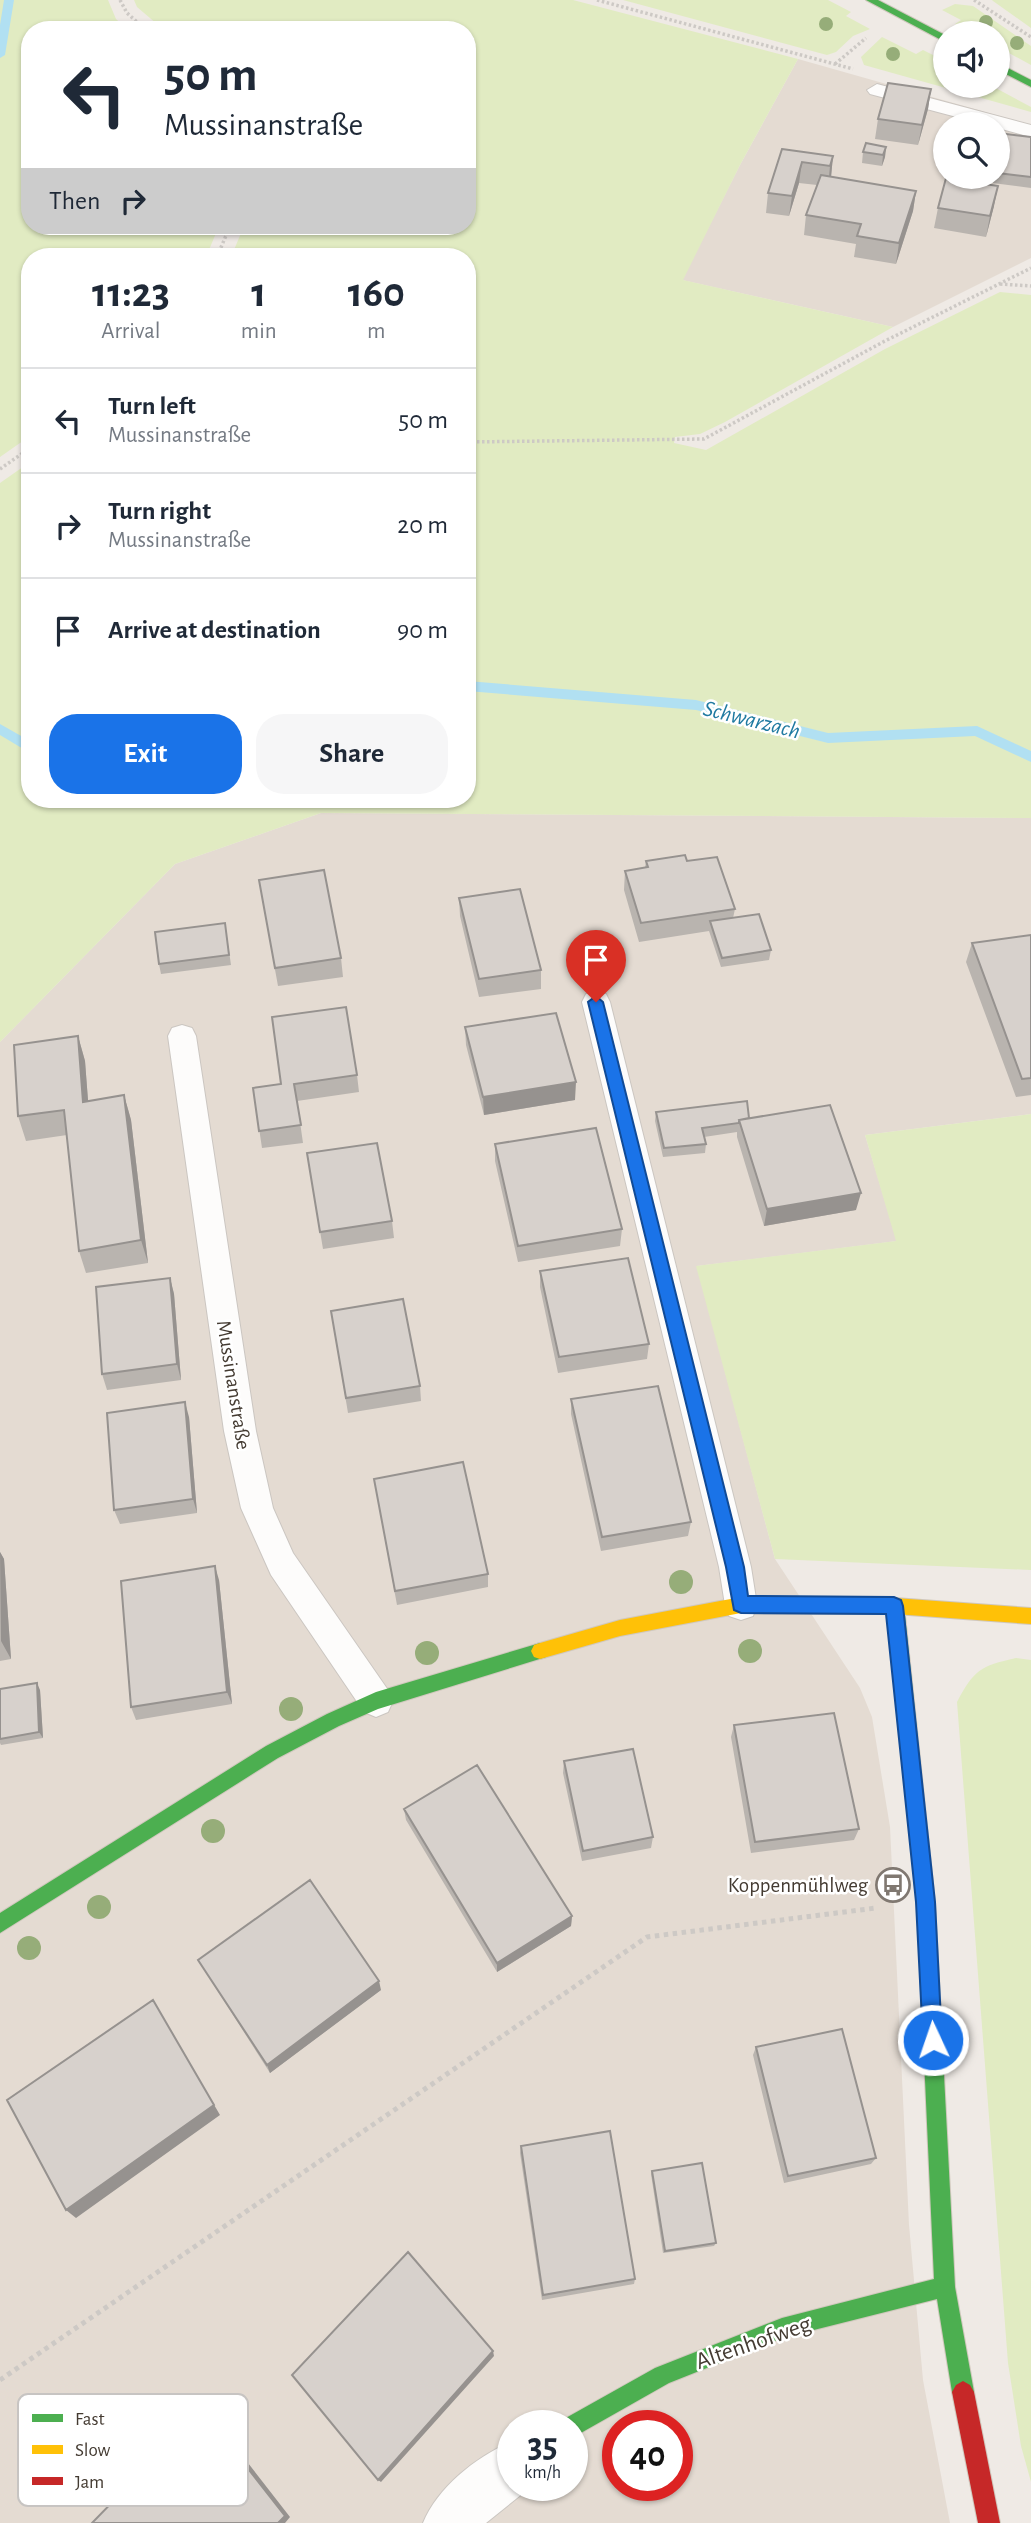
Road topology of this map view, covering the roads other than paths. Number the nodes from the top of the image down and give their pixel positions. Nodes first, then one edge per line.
1 (871, 0) edge
2 (933, 33) edge
3 (1010, 73) edge
4 (1031, 84) edge
5 (877, 90) dead end
6 (1031, 131) edge
7 (596, 1002) dead end
8 (182, 1036) dead end
9 (741, 1605) junction
10 (894, 1606) junction
11 (1031, 1616) edge
12 (376, 1701) junction
13 (0, 1924) edge
14 (945, 2287) junction
15 (588, 2418) edge
16 (497, 2481) edge
17 (450, 2523) edge
18 (989, 2523) edge

1 - 2 street
3 - 4 street
5 - 6 lane
7 - 9 lane
8 - 12 lane, Mussinanstraße
9 - 10 street
9 - 12 street
10 - 11 street
10 - 14 street
12 - 13 street
14 - 15 street, Altenhofweg
14 - 18 street
16 - 17 street

